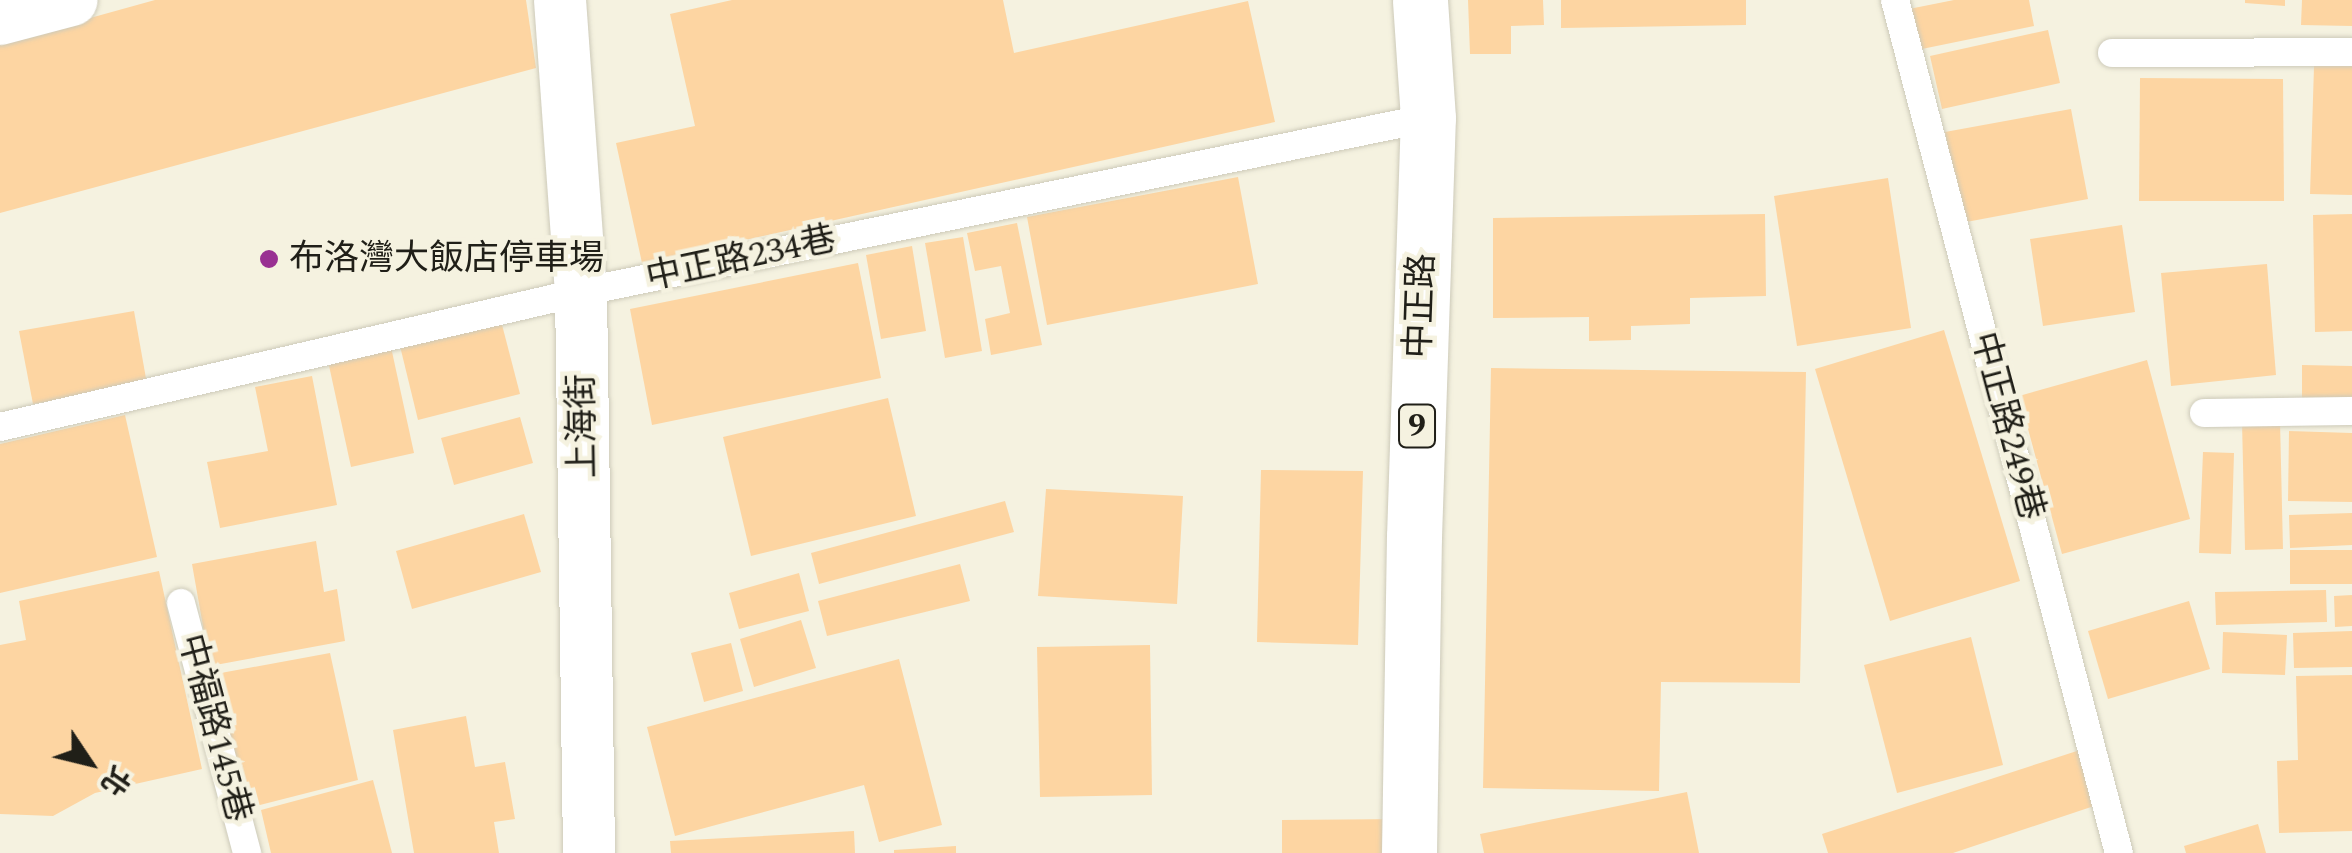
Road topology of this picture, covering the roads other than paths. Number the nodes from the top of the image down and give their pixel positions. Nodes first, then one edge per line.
1 (72, 0) edge
2 (560, 0) edge
3 (1420, 0) edge
4 (1895, 0) edge
5 (0, 20) edge
6 (2352, 52) edge
7 (2112, 53) dead end
8 (1428, 118) junction
9 (581, 292) junction
10 (2352, 411) edge
11 (2204, 413) dead end
12 (0, 428) edge
13 (181, 603) dead end
14 (247, 853) edge
15 (589, 853) edge
16 (1410, 853) edge
17 (2120, 853) edge

1 - 5 street
2 - 9 street, 上海街
3 - 8 main road, 中正路 / 9
4 - 17 lane, 中正路249巷
6 - 7 lane
8 - 9 lane, 中正路234巷
8 - 16 main road, 中正路 / 9
9 - 12 lane, 中正路234巷
9 - 15 street, 上海街
10 - 11 lane
13 - 14 lane, 中福路145巷

